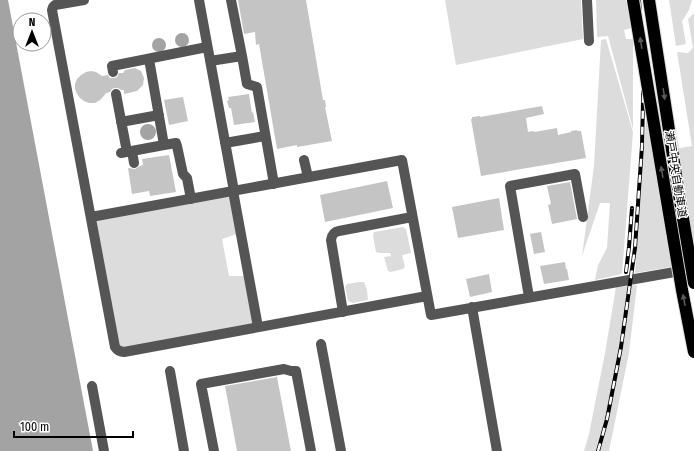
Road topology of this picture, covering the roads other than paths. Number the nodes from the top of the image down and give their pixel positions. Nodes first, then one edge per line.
1 (84, 0) edge
2 (199, 0) edge
3 (231, 0) edge
4 (587, 0) edge
5 (633, 0) edge
6 (649, 0) edge
7 (589, 41) dead end
8 (207, 47) junction
9 (242, 56) junction
10 (149, 59) junction
11 (210, 61) junction
12 (113, 72) dead end
13 (116, 94) dead end
14 (161, 116) junction
15 (122, 122) junction
16 (265, 136) junction
17 (225, 143) junction
18 (164, 145) junction
19 (127, 152) junction
20 (304, 160) dead end
21 (134, 163) dead end
22 (308, 177) junction
23 (274, 184) junction
24 (233, 191) junction
25 (191, 199) junction
26 (91, 217) junction
27 (412, 217) junction
28 (583, 217) dead end
29 (694, 268) edge
30 (694, 283) edge
31 (427, 296) junction
32 (529, 297) junction
33 (472, 307) junction
34 (343, 312) junction
35 (258, 327) junction
36 (321, 344) dead end
37 (694, 352) edge
38 (170, 371) dead end
39 (92, 386) dead end
40 (104, 451) edge
41 (184, 451) edge
42 (214, 451) edge
43 (311, 451) edge
44 (341, 451) edge
45 (497, 451) edge

1 - 26 street
2 - 8 street
3 - 9 street
4 - 7 street
37 -> 5 highway, 瀬戸中央自動車道, bridge
6 -> 30 highway, 瀬戸中央自動車道, bridge
8 - 10 street
8 - 11 street
9 - 11 street
9 - 16 street
10 - 12 street
10 - 14 street
11 - 17 street
13 - 15 street
14 - 15 street
14 - 18 street
15 - 19 street
16 - 17 street
16 - 23 street
17 - 24 street
18 - 19 street
18 - 25 street
19 - 21 street
20 - 22 street
22 - 23 street
22 - 27 street
23 - 24 street
24 - 25 street
24 - 35 street
25 - 26 street
26 - 35 street
27 - 31 street
27 - 34 street
28 - 32 street
29 - 32 street
31 - 33 street
31 - 34 street
32 - 33 street
33 - 45 street
34 - 35 street
36 - 44 street
38 - 41 street
39 - 40 street
42 - 43 street

